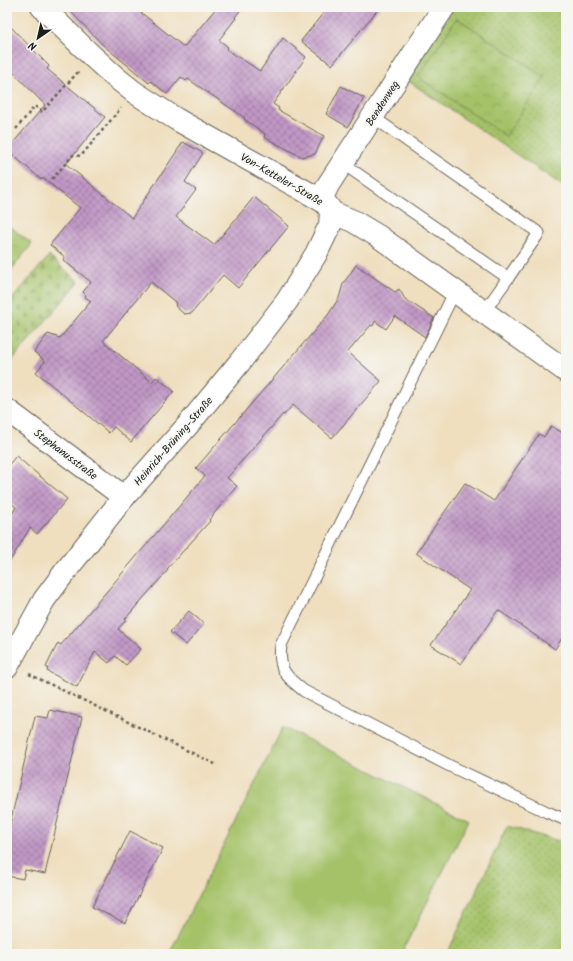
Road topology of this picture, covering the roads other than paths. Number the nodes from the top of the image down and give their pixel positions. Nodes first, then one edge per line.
1 (42, 7) edge
2 (444, 7) edge
3 (373, 117) junction
4 (342, 164) junction
5 (326, 206) junction
6 (508, 278) junction
7 (455, 291) junction
8 (484, 312) junction
9 (566, 371) edge
10 (7, 410) edge
11 (124, 497) junction
12 (8, 666) edge
13 (566, 820) edge

1 - 5 street, Von-Ketteler-Straße
2 - 3 street, Bendenweg
3 - 4 street, Bendenweg
3 - 6 lane
4 - 5 street, Bendenweg
4 - 6 lane
5 - 7 street, Von-Ketteler-Straße
5 - 11 street, Heinrich-Brüning-Straße
6 - 8 lane
7 - 8 street, Von-Ketteler-Straße
7 - 13 lane
8 - 9 street, Von-Ketteler-Straße
10 - 11 street, Stephanusstraße
11 - 12 street, Heinrich-Brüning-Straße

